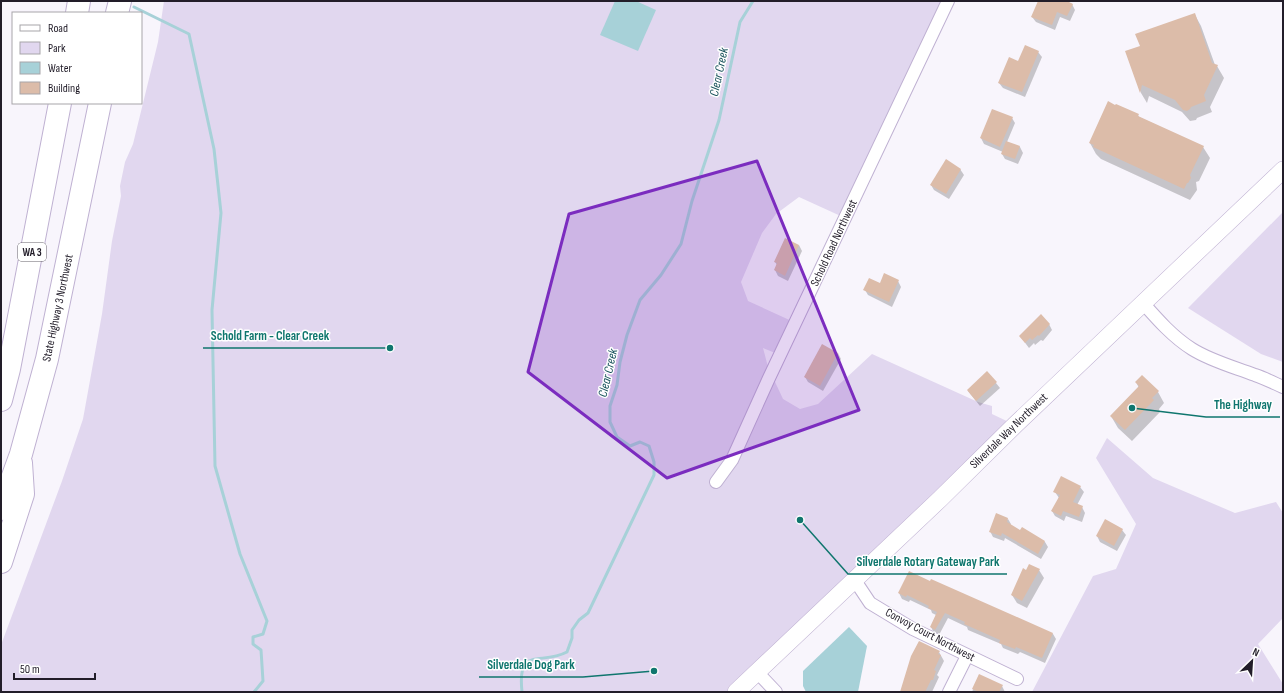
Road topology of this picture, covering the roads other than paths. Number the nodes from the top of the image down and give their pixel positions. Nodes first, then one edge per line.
1 (79, 1) edge
2 (120, 1) edge
3 (948, 1) edge
4 (77, 12) edge
5 (117, 12) edge
6 (60, 104) edge
7 (100, 104) edge
8 (1283, 170) edge
9 (1143, 303) junction
10 (1283, 387) edge
11 (1, 400) edge
12 (21, 454) junction
13 (716, 482) dead end
14 (1, 509) edge
15 (1, 562) edge
16 (854, 579) junction
17 (967, 656) junction
18 (757, 672) junction
19 (1017, 679) dead end
20 (736, 692) edge
21 (776, 692) edge
22 (949, 692) edge

1 - 4 highway
2 - 5 highway
3 - 13 street, Schold Road Northwest
6 - 11 highway, WA 3
7 - 12 highway, State Highway 3 Northwest
8 - 9 main road, Silverdale Way Northwest
9 - 10 street
9 - 16 main road, Silverdale Way Northwest
12 - 14 highway, State Highway 3 Northwest
12 - 15 highway
16 - 17 street, Convoy Court Northwest
16 - 18 main road, Silverdale Way Northwest
17 - 19 street, Convoy Court Northwest
17 - 22 street
18 - 20 main road, Silverdale Way Northwest
18 - 21 street

